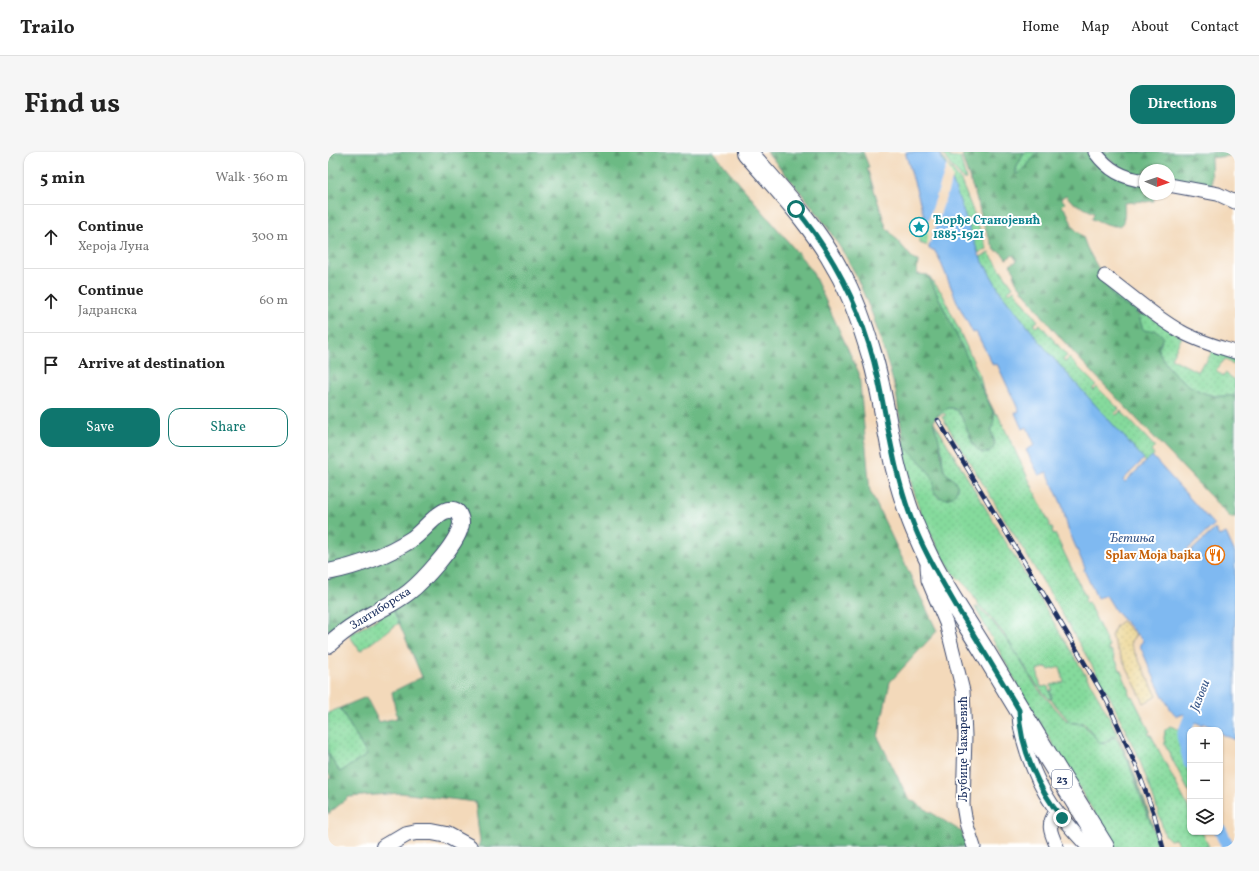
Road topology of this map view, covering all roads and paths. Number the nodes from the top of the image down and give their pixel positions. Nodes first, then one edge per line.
1 (747, 152) edge
2 (1095, 152) edge
3 (1139, 180) edge
4 (1175, 186) edge
5 (1235, 202) edge
6 (1105, 276) dead end
7 (1235, 352) edge
8 (930, 560) junction
9 (328, 572) edge
10 (328, 645) edge
11 (1019, 710) junction
12 (1056, 812) junction
13 (384, 847) edge
14 (469, 847) edge
15 (974, 847) edge
16 (1057, 847) edge
17 (1088, 847) edge
18 (1104, 847) edge

1 - 8 main road, 23
2 - 3 street
4 - 5 street
6 - 7 street
8 - 11 main road, 23
8 - 15 street, Љубице Чакаревић
9 - 10 street, Златиборска
11 - 12 street
11 - 18 main road, 23
12 - 16 street
12 - 17 street
13 - 14 street

